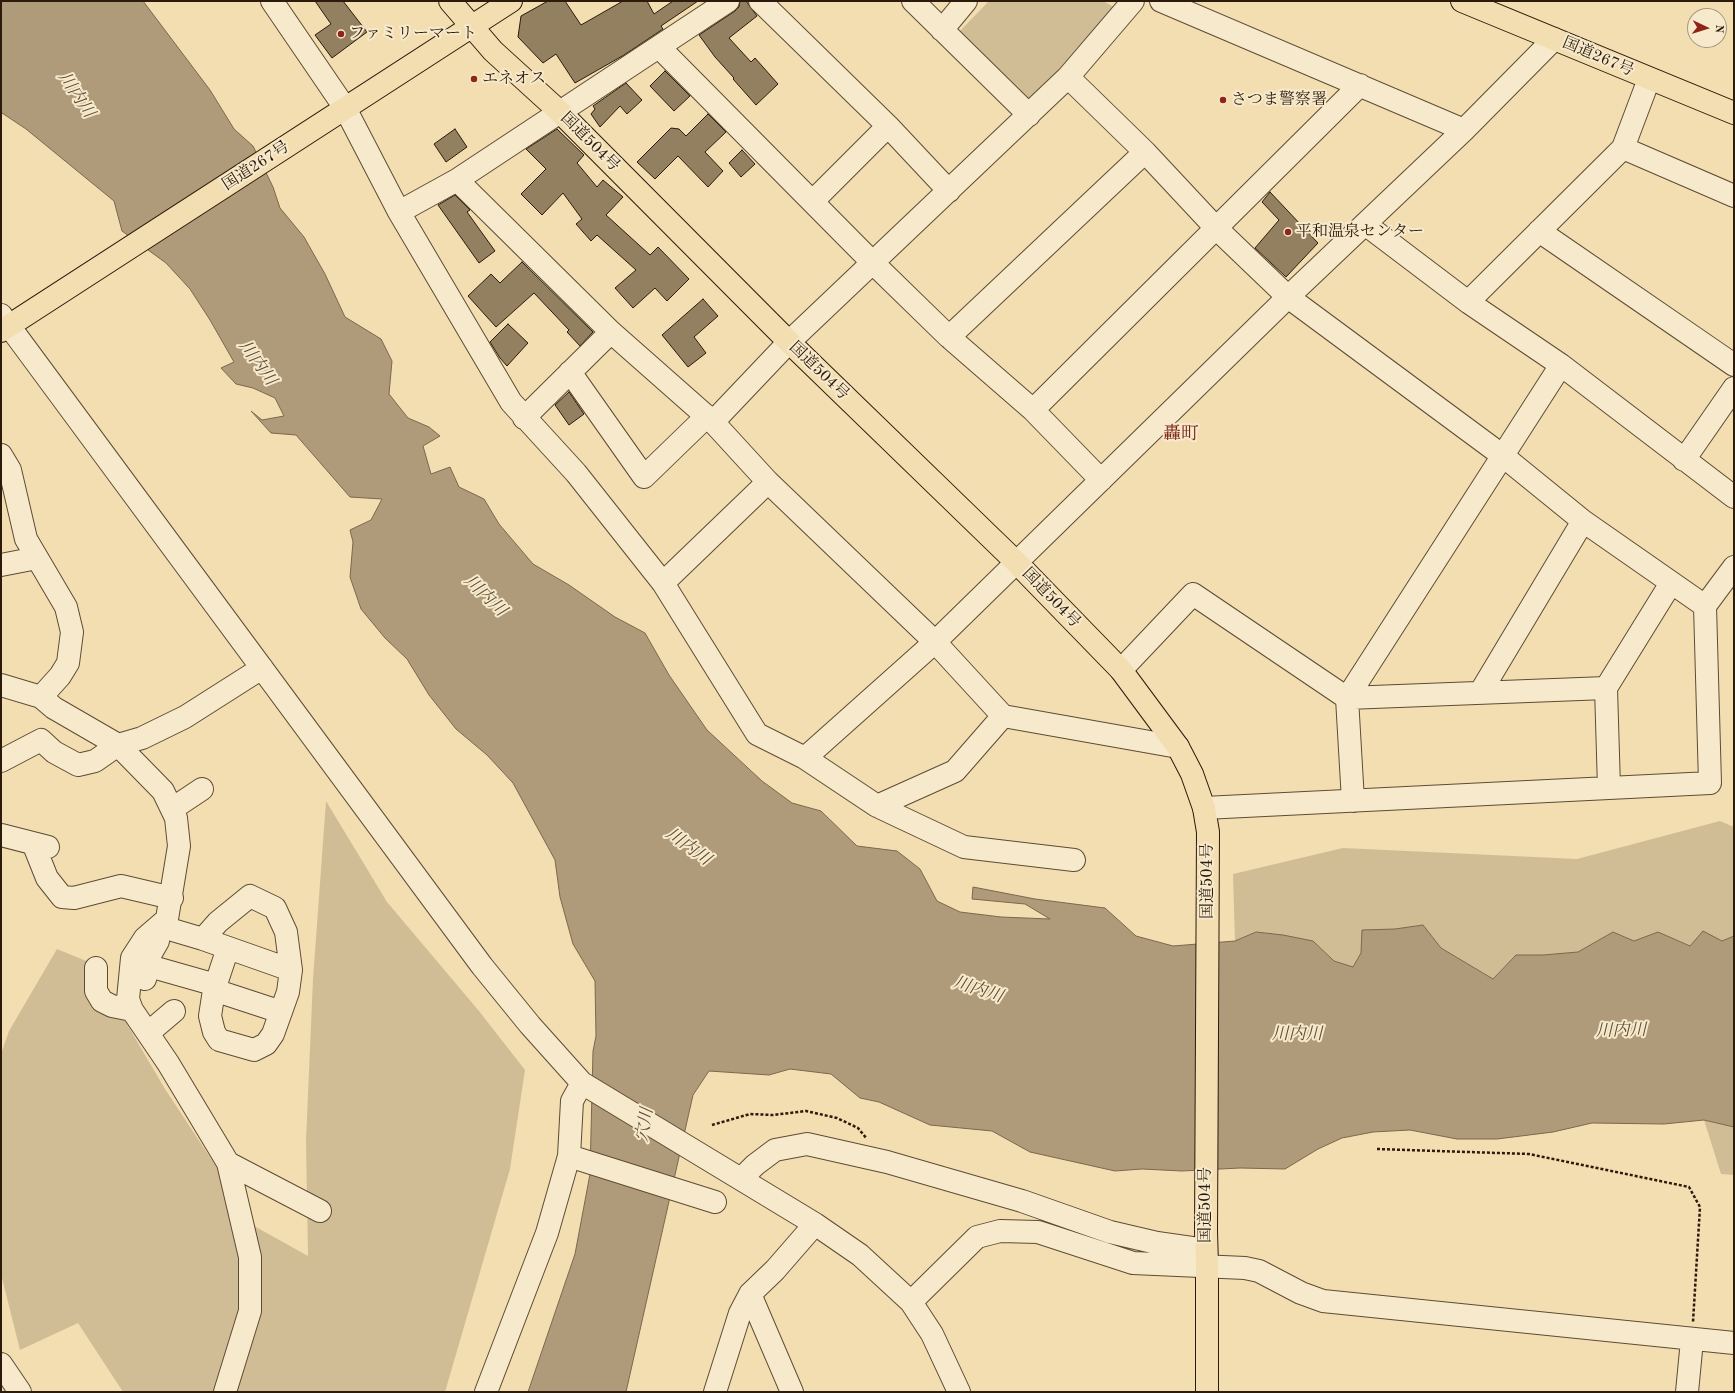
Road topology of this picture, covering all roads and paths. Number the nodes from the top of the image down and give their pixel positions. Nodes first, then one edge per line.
1 (272, 1) edge
2 (450, 1) edge
3 (511, 1) edge
4 (728, 1) edge
5 (760, 1) edge
6 (912, 1) edge
7 (966, 1) edge
8 (1133, 1) edge
9 (1161, 1) edge
10 (1462, 1) edge
11 (472, 26) junction
12 (942, 30) junction
13 (1554, 39) junction
14 (659, 47) junction
15 (1068, 77) junction
16 (1649, 79) junction
17 (1360, 85) junction
18 (338, 112) junction
19 (560, 112) junction
20 (1734, 113) edge
21 (1029, 115) junction
22 (888, 126) junction
23 (1464, 130) junction
24 (1622, 148) junction
25 (1145, 152) junction
26 (457, 180) junction
27 (948, 191) junction
28 (1734, 196) edge
29 (813, 201) junction
30 (399, 212) junction
31 (1364, 224) junction
32 (1216, 228) junction
33 (1539, 231) junction
34 (873, 263) junction
35 (1288, 297) junction
36 (1468, 302) junction
37 (4, 324) edge
38 (611, 332) junction
39 (949, 337) junction
40 (789, 342) junction
41 (1561, 365) junction
42 (1734, 365) edge
43 (570, 372) junction
44 (1734, 388) edge
45 (1033, 410) junction
46 (524, 418) junction
47 (710, 419) junction
48 (1, 455) edge
49 (1503, 456) junction
50 (1684, 460) junction
51 (1101, 480) junction
52 (768, 482) junction
53 (1734, 497) edge
54 (1583, 521) junction
55 (37, 558) junction
56 (1016, 562) junction
57 (1, 566) edge
58 (1734, 567) edge
59 (663, 583) junction
60 (1671, 583) junction
61 (1705, 606) junction
62 (935, 642) junction
63 (262, 668) junction
64 (1121, 670) junction
65 (1, 684) edge
66 (1606, 688) junction
67 (1480, 693) junction
68 (1347, 698) junction
69 (48, 702) junction
70 (1003, 716) junction
71 (41, 740) junction
72 (118, 745) junction
73 (1178, 747) junction
74 (805, 758) junction
75 (1, 761) edge
76 (1609, 788) junction
77 (202, 789) dead end
78 (1352, 801) junction
79 (877, 806) junction
80 (1204, 808) junction
81 (172, 809) junction
82 (1, 835) edge
83 (1074, 860) dead end
84 (172, 898) junction
85 (159, 926) junction
86 (203, 939) junction
87 (228, 948) junction
88 (149, 966) junction
89 (96, 968) dead end
90 (291, 970) junction
91 (215, 988) junction
92 (137, 1003) junction
93 (174, 1011) dead end
94 (281, 1012) junction
95 (148, 1033) junction
96 (582, 1083) junction
97 (712, 1125) dead end
98 (868, 1139) dead end
99 (1377, 1149) dead end
100 (575, 1157) junction
101 (228, 1163) junction
102 (741, 1179) junction
103 (715, 1202) dead end
104 (320, 1211) dead end
105 (815, 1224) junction
106 (1206, 1249) junction
107 (750, 1294) junction
108 (910, 1302) junction
109 (1692, 1340) junction
110 (1734, 1343) edge
111 (1, 1364) edge
112 (12, 1389) edge
113 (225, 1392) edge
114 (486, 1392) edge
115 (715, 1392) edge
116 (792, 1392) edge
117 (959, 1392) edge
118 (1207, 1392) edge
119 (1687, 1392) edge

1 - 18 street
2 - 11 highway, 国道504号
3 - 11 highway, 国道267号
4 - 14 street
5 - 22 street
6 - 12 street
7 - 12 street
8 - 15 street
9 - 17 street
10 - 13 highway, 国道267号
11 - 18 highway, 国道267号
11 - 19 highway, 国道504号
12 - 21 street
13 - 16 highway, 国道267号
13 - 23 street
14 - 19 street
14 - 29 street
15 - 21 street
15 - 25 street
16 - 20 highway, 国道267号
16 - 24 street
17 - 23 street
17 - 32 street
18 - 30 street
18 - 37 highway, 国道267号
19 - 26 street
19 - 40 highway, 国道504号
21 - 27 street
22 - 27 street
22 - 29 street
23 - 31 street
24 - 28 street
24 - 33 street
25 - 32 street
25 - 39 street
26 - 30 street
26 - 38 street
27 - 34 street
29 - 34 street
30 - 46 street
31 - 35 street
31 - 36 street
32 - 35 street
32 - 45 street
33 - 36 street
33 - 42 street
34 - 39 street
34 - 40 street
35 - 49 street
35 - 51 street
36 - 41 street
37 - 63 street
38 - 43 street
38 - 47 street
39 - 45 street
40 - 47 street
40 - 56 highway, 国道504号
41 - 49 street
41 - 50 street
43 - 46 street
43 - 47 street
44 - 50 street
45 - 51 street
46 - 59 street
47 - 52 street
48 - 55 street
49 - 54 street
49 - 68 street
50 - 53 street
51 - 56 street
52 - 59 street
52 - 62 street
54 - 60 street
54 - 67 street
55 - 57 street
55 - 69 street
56 - 62 street
56 - 64 highway, 国道504号
58 - 61 street
59 - 74 street
60 - 61 street
60 - 66 street
61 - 76 street
62 - 70 street
62 - 74 street
63 - 72 street
63 - 96 street
64 - 68 street
64 - 73 highway, 国道504号
65 - 69 street
66 - 67 street
66 - 76 street
67 - 68 street
68 - 78 street
69 - 71 street
69 - 72 street
70 - 73 street
70 - 79 street
71 - 72 street
71 - 75 street
72 - 81 street
73 - 80 highway, 国道504号
74 - 79 street
76 - 78 street
77 - 81 street
78 - 80 street
79 - 83 street
80 - 106 highway, 国道504号
81 - 84 street
82 - 84 street
84 - 85 street
85 - 86 street
85 - 88 street
85 - 92 street
86 - 87 street
86 - 90 street
87 - 90 street
87 - 91 street
88 - 91 street
88 - 92 street
89 - 92 street
90 - 94 street
91 - 94 street
91 - 94 street
92 - 95 street
93 - 95 street
95 - 101 street
96 - 100 street
96 - 102 street
97 - 98 path
99 - 109 path
100 - 103 street
100 - 114 street
101 - 104 street
101 - 113 street
102 - 105 street
102 - 106 street
105 - 107 street
105 - 108 street
106 - 108 street
106 - 109 street
106 - 118 highway, 国道504号
107 - 115 street
107 - 116 street
108 - 117 street
109 - 110 street
109 - 119 street
111 - 112 street

